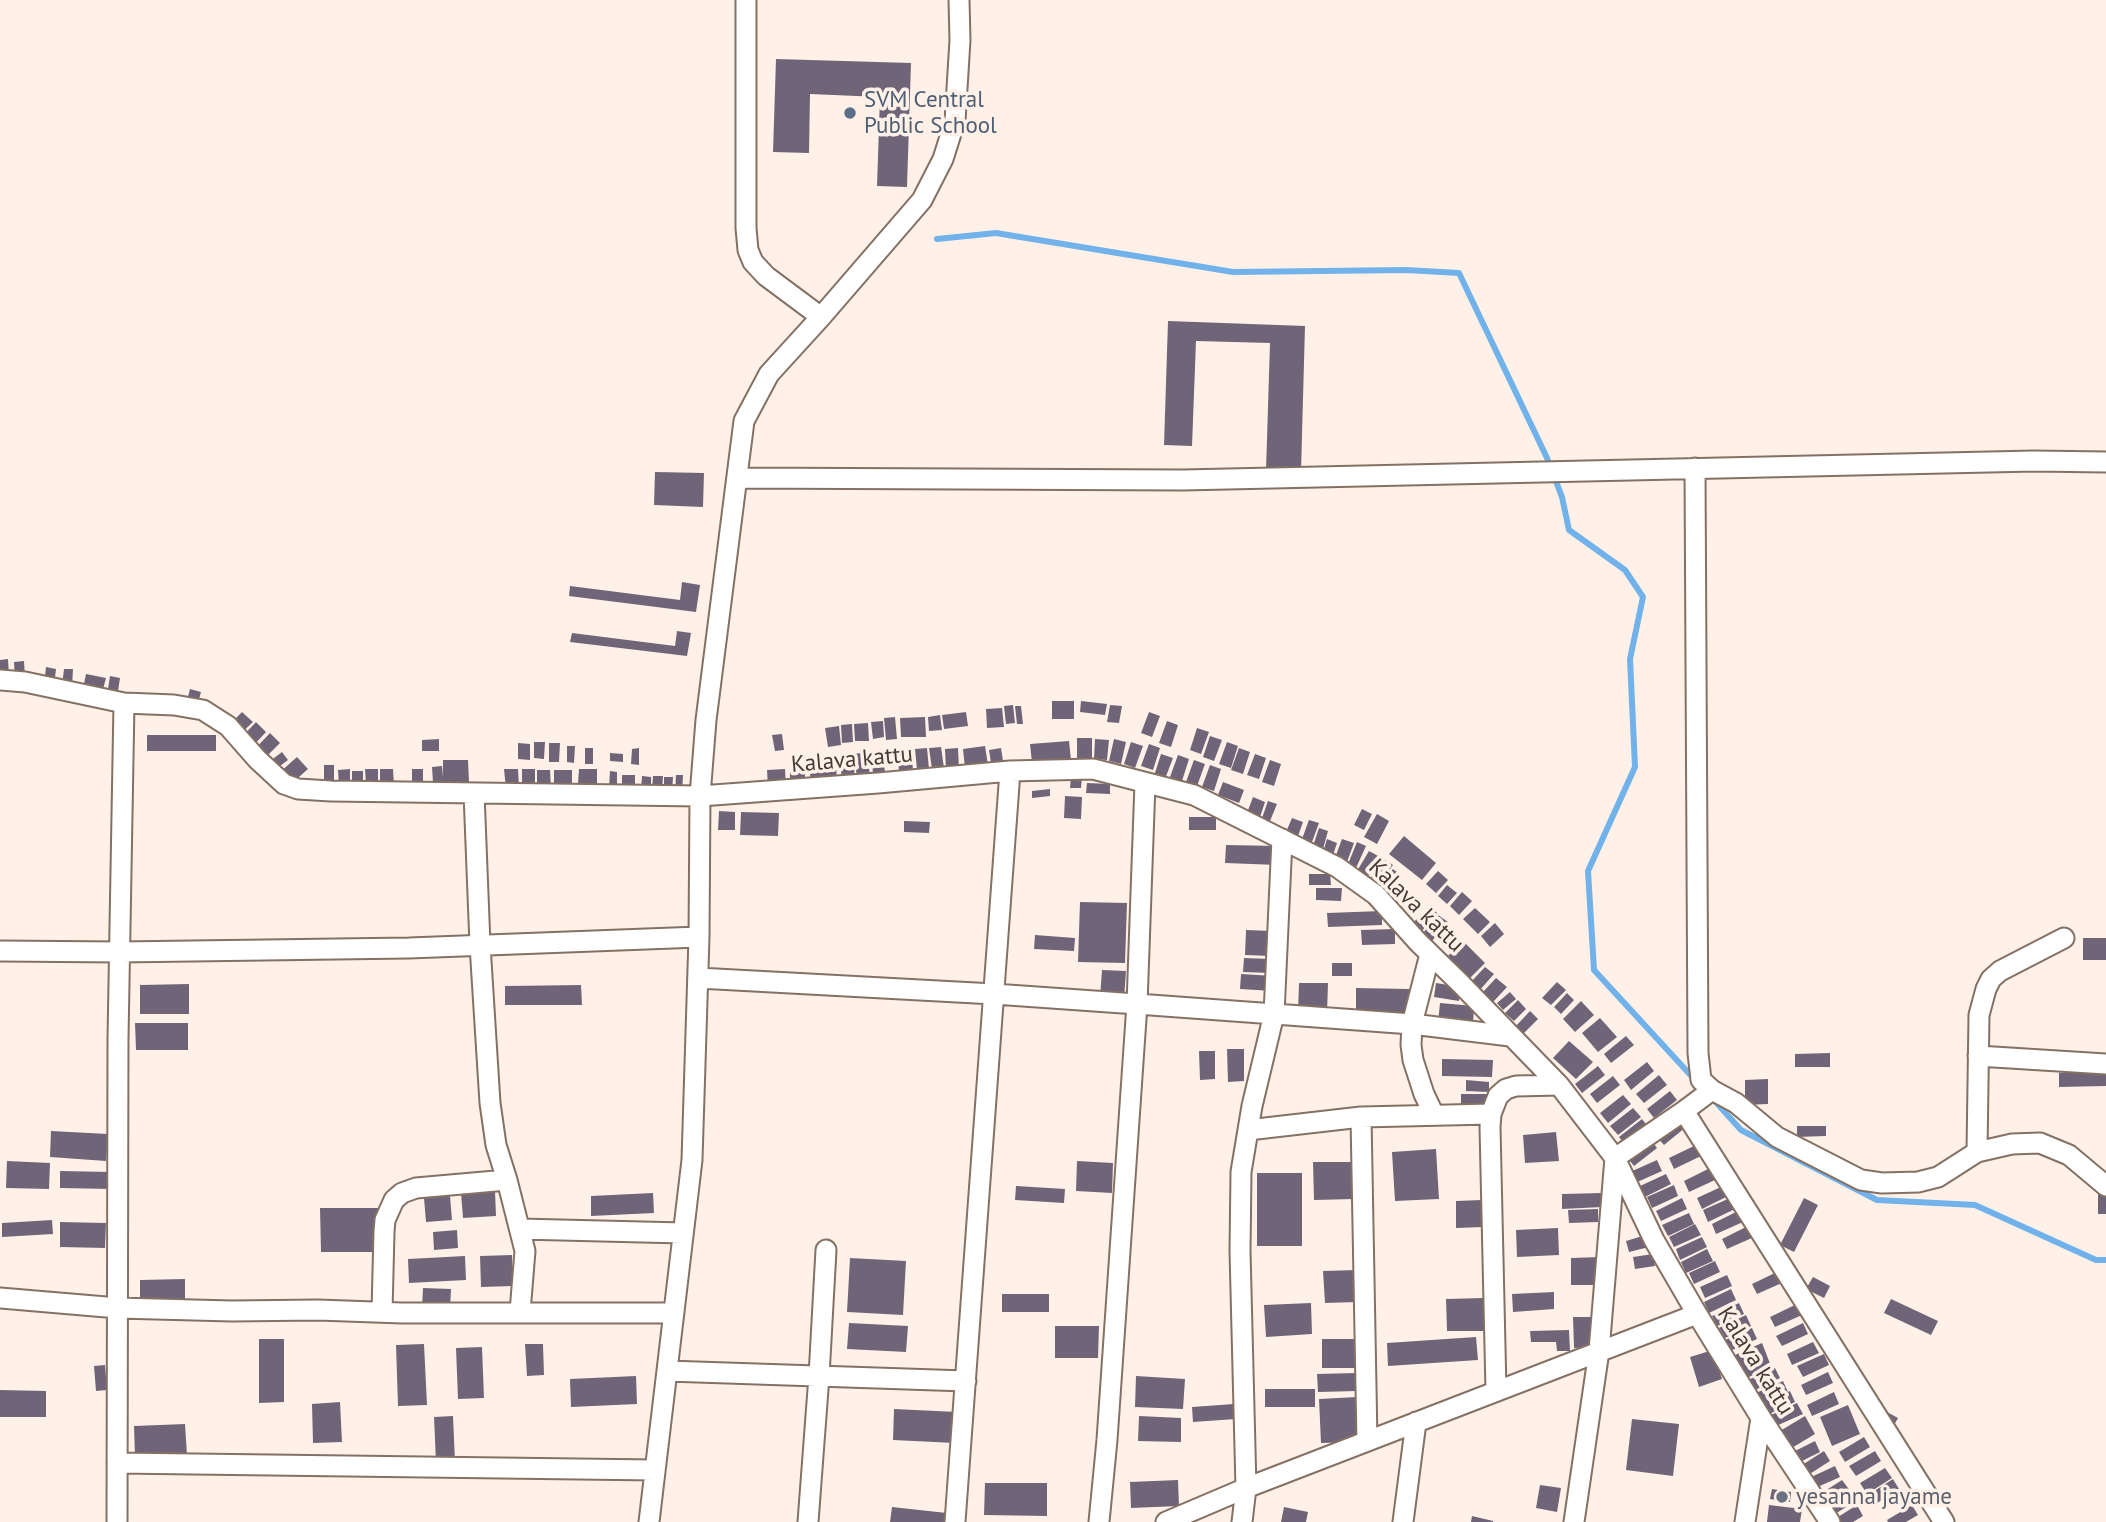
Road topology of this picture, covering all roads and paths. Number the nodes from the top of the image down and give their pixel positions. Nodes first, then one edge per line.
1 (746, 0) edge
2 (959, 0) edge
3 (821, 317) junction
4 (2106, 462) edge
5 (1695, 468) junction
6 (737, 478) junction
7 (0, 680) edge
8 (124, 702) junction
9 (1010, 771) junction
10 (1145, 783) junction
11 (474, 793) junction
12 (700, 796) junction
13 (1282, 839) junction
14 (699, 937) junction
15 (2064, 938) dead end
16 (480, 945) junction
17 (0, 951) edge
18 (120, 953) junction
19 (1430, 954) junction
20 (698, 978) junction
21 (994, 994) junction
22 (1137, 1004) junction
23 (1273, 1014) junction
24 (1412, 1024) junction
25 (1510, 1036) junction
26 (1978, 1056) junction
27 (2106, 1064) edge
28 (1559, 1085) junction
29 (1700, 1099) junction
30 (1491, 1114) junction
31 (1434, 1115) junction
32 (1361, 1117) junction
33 (1248, 1130) junction
34 (1977, 1152) junction
35 (1615, 1158) junction
36 (507, 1180) junction
37 (2106, 1186) edge
38 (520, 1229) junction
39 (683, 1233) junction
40 (826, 1250) dead end
41 (0, 1298) edge
42 (118, 1308) junction
43 (382, 1312) junction
44 (520, 1312) junction
45 (674, 1313) junction
46 (1697, 1314) junction
47 (1599, 1351) junction
48 (667, 1371) junction
49 (819, 1376) junction
50 (966, 1381) junction
51 (1496, 1391) junction
52 (1761, 1418) junction
53 (1416, 1422) junction
54 (1367, 1441) junction
55 (117, 1463) junction
56 (655, 1470) junction
57 (1246, 1488) junction
58 (117, 1522) edge
59 (649, 1522) edge
60 (808, 1522) edge
61 (955, 1522) edge
62 (1099, 1522) edge
63 (1166, 1522) edge
64 (1241, 1522) edge
65 (1403, 1522) edge
66 (1574, 1522) edge
67 (1745, 1522) edge
68 (1830, 1522) edge
69 (1944, 1522) edge

1 - 3 street
2 - 3 street
3 - 6 street
4 - 5 street
5 - 6 street
5 - 29 street
6 - 12 street
7 - 8 street, Kalava kattu
8 - 11 street, Kalava kattu
8 - 18 street
9 - 10 street, Kalava kattu
9 - 12 street, Kalava kattu
9 - 21 street
10 - 13 street, Kalava kattu
10 - 22 street
11 - 12 street, Kalava kattu
11 - 16 street
12 - 14 street
13 - 19 street, Kalava kattu
13 - 23 street
14 - 16 street
14 - 20 street
15 - 26 street
16 - 18 street
16 - 36 street
17 - 18 street
18 - 42 street
19 - 24 street
19 - 25 street, Kalava kattu
20 - 21 street
20 - 39 street
21 - 22 street
21 - 50 street
22 - 23 street
22 - 62 street
23 - 24 street
23 - 33 street
24 - 25 street
24 - 31 street
25 - 28 street, Kalava kattu
26 - 27 street
26 - 34 street
28 - 30 street
28 - 35 street, Kalava kattu
29 - 34 street
29 - 35 street
29 - 69 street
30 - 31 street
30 - 51 street
31 - 32 street
32 - 33 street
32 - 54 street
33 - 57 street
34 - 37 street
35 - 46 street, Kalava kattu
35 - 47 street
36 - 38 street
36 - 43 street
38 - 39 street
38 - 44 street
39 - 45 street
40 - 49 street
41 - 42 street
42 - 43 street
42 - 55 street
43 - 44 street
44 - 45 street
45 - 48 street
46 - 47 street
46 - 52 street, Kalava kattu
47 - 51 street
47 - 66 street
48 - 49 street
48 - 56 street
49 - 50 street
49 - 60 street
50 - 61 street
51 - 53 street
52 - 67 street
52 - 68 street, Kalava kattu
53 - 54 street
53 - 65 street
54 - 57 street
55 - 56 street
55 - 58 street
56 - 59 street
57 - 63 street
57 - 64 street

